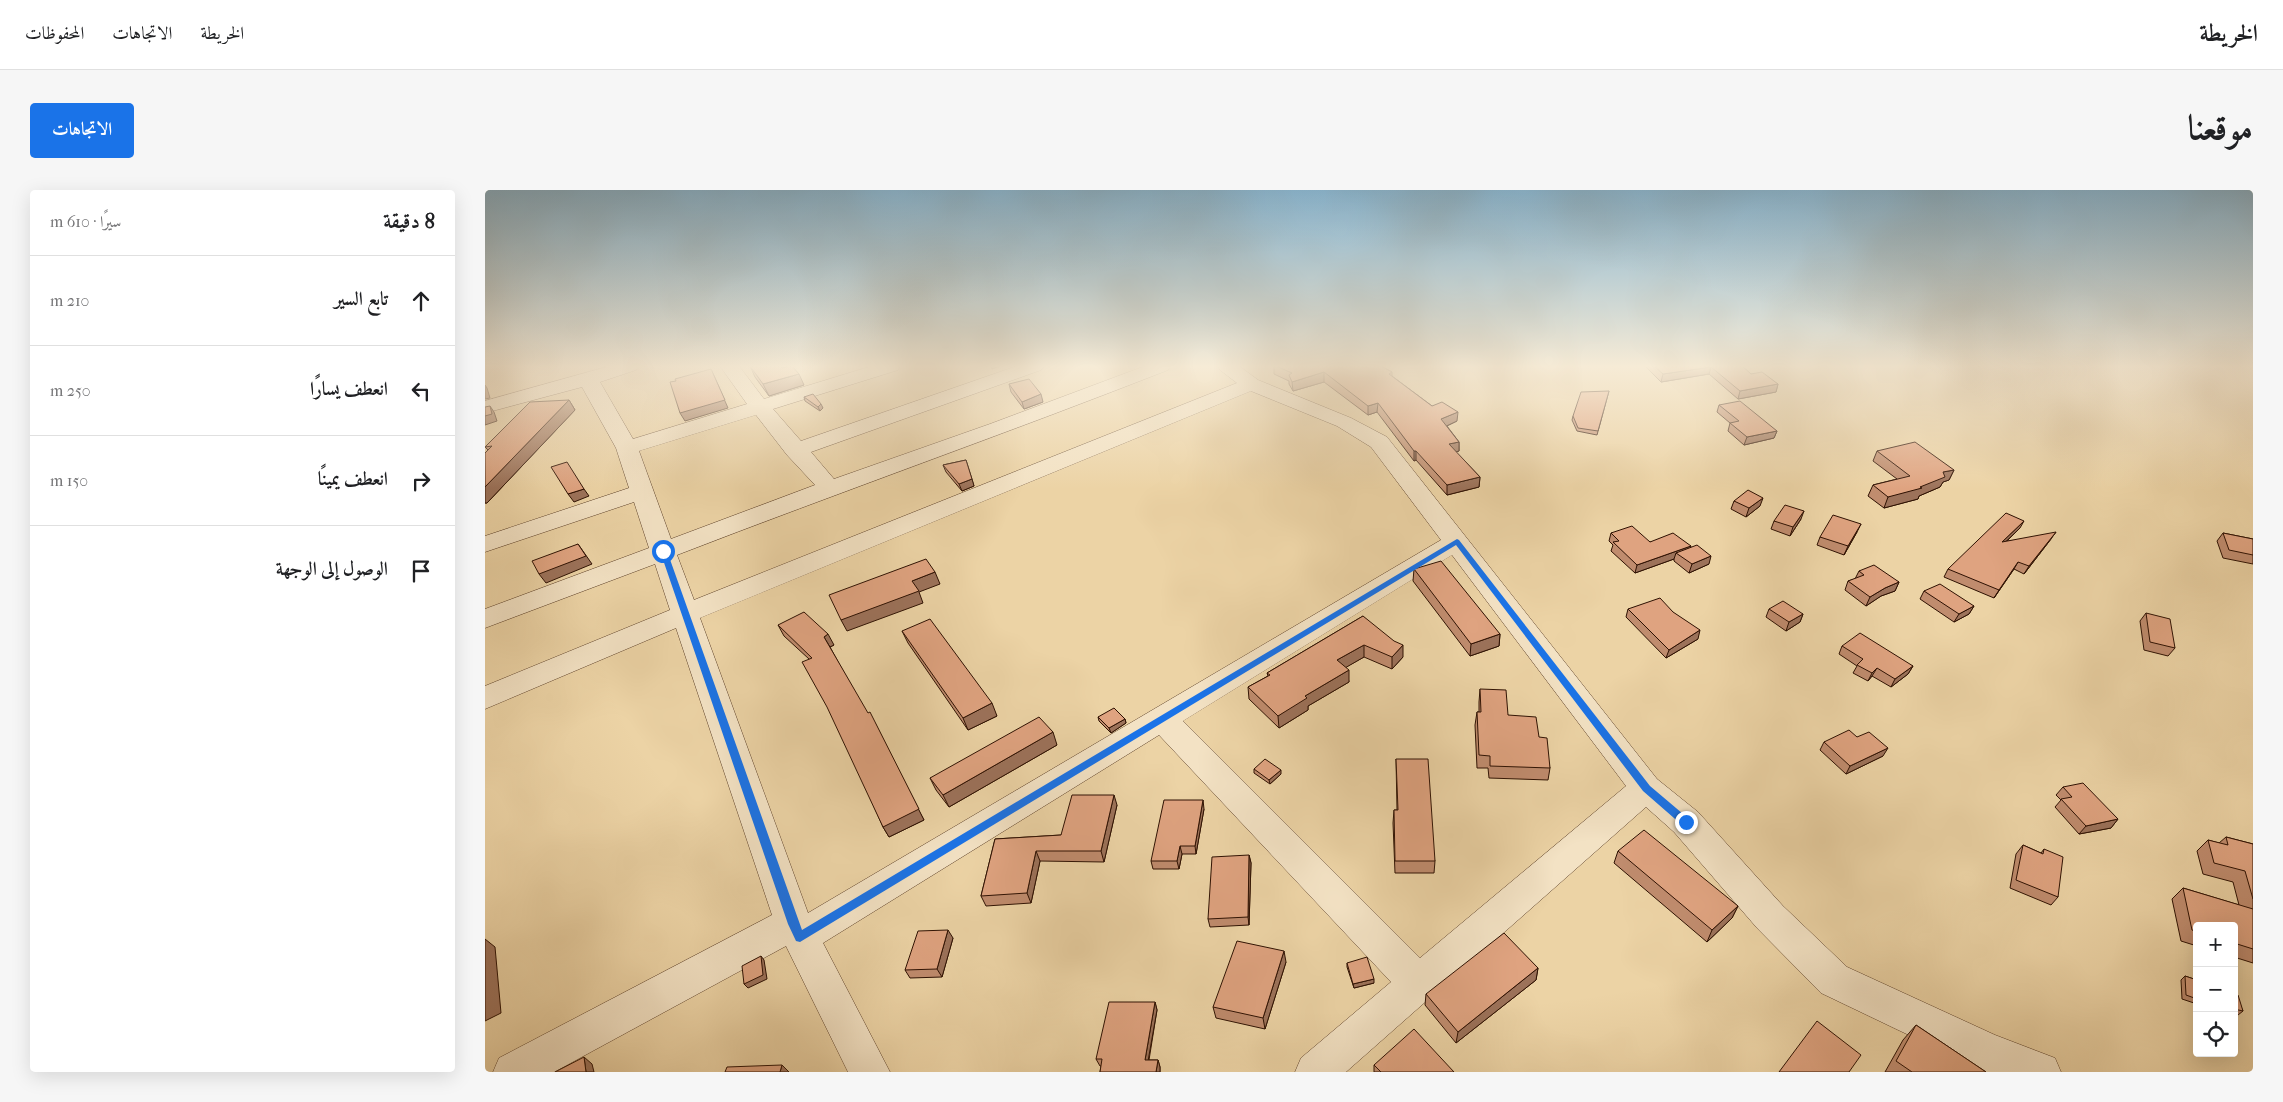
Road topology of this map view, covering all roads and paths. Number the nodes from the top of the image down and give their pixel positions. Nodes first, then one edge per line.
1 (604, 407) edge
2 (760, 407) joint
3 (917, 407) edge
4 (1055, 407) edge
5 (1164, 407) edge
6 (1311, 407) edge
7 (627, 448) junction
8 (795, 450) junction
9 (830, 488) junction
10 (642, 491) junction
11 (1457, 542) junction
12 (485, 544) edge
13 (663, 551) junction
14 (685, 614) junction
15 (485, 619) edge
16 (485, 698) edge
17 (1162, 719) junction
18 (1646, 788) junction
19 (797, 930) junction
20 (1418, 984) junction
21 (513, 1072) edge
22 (870, 1072) edge
23 (1315, 1072) edge
24 (2041, 1072) edge

1 - 7 street
2 - 7 street
2 - 8 street
3 - 8 street
4 - 9 street
5 - 14 street
6 - 11 street
7 - 10 street
8 - 9 street
9 - 13 street
10 - 12 street
10 - 13 street
11 - 17 street
11 - 18 street
13 - 14 street
13 - 15 street
14 - 16 street
14 - 19 street
17 - 19 street
17 - 20 street
18 - 20 street
18 - 24 street
19 - 21 street
19 - 22 street
20 - 23 street

